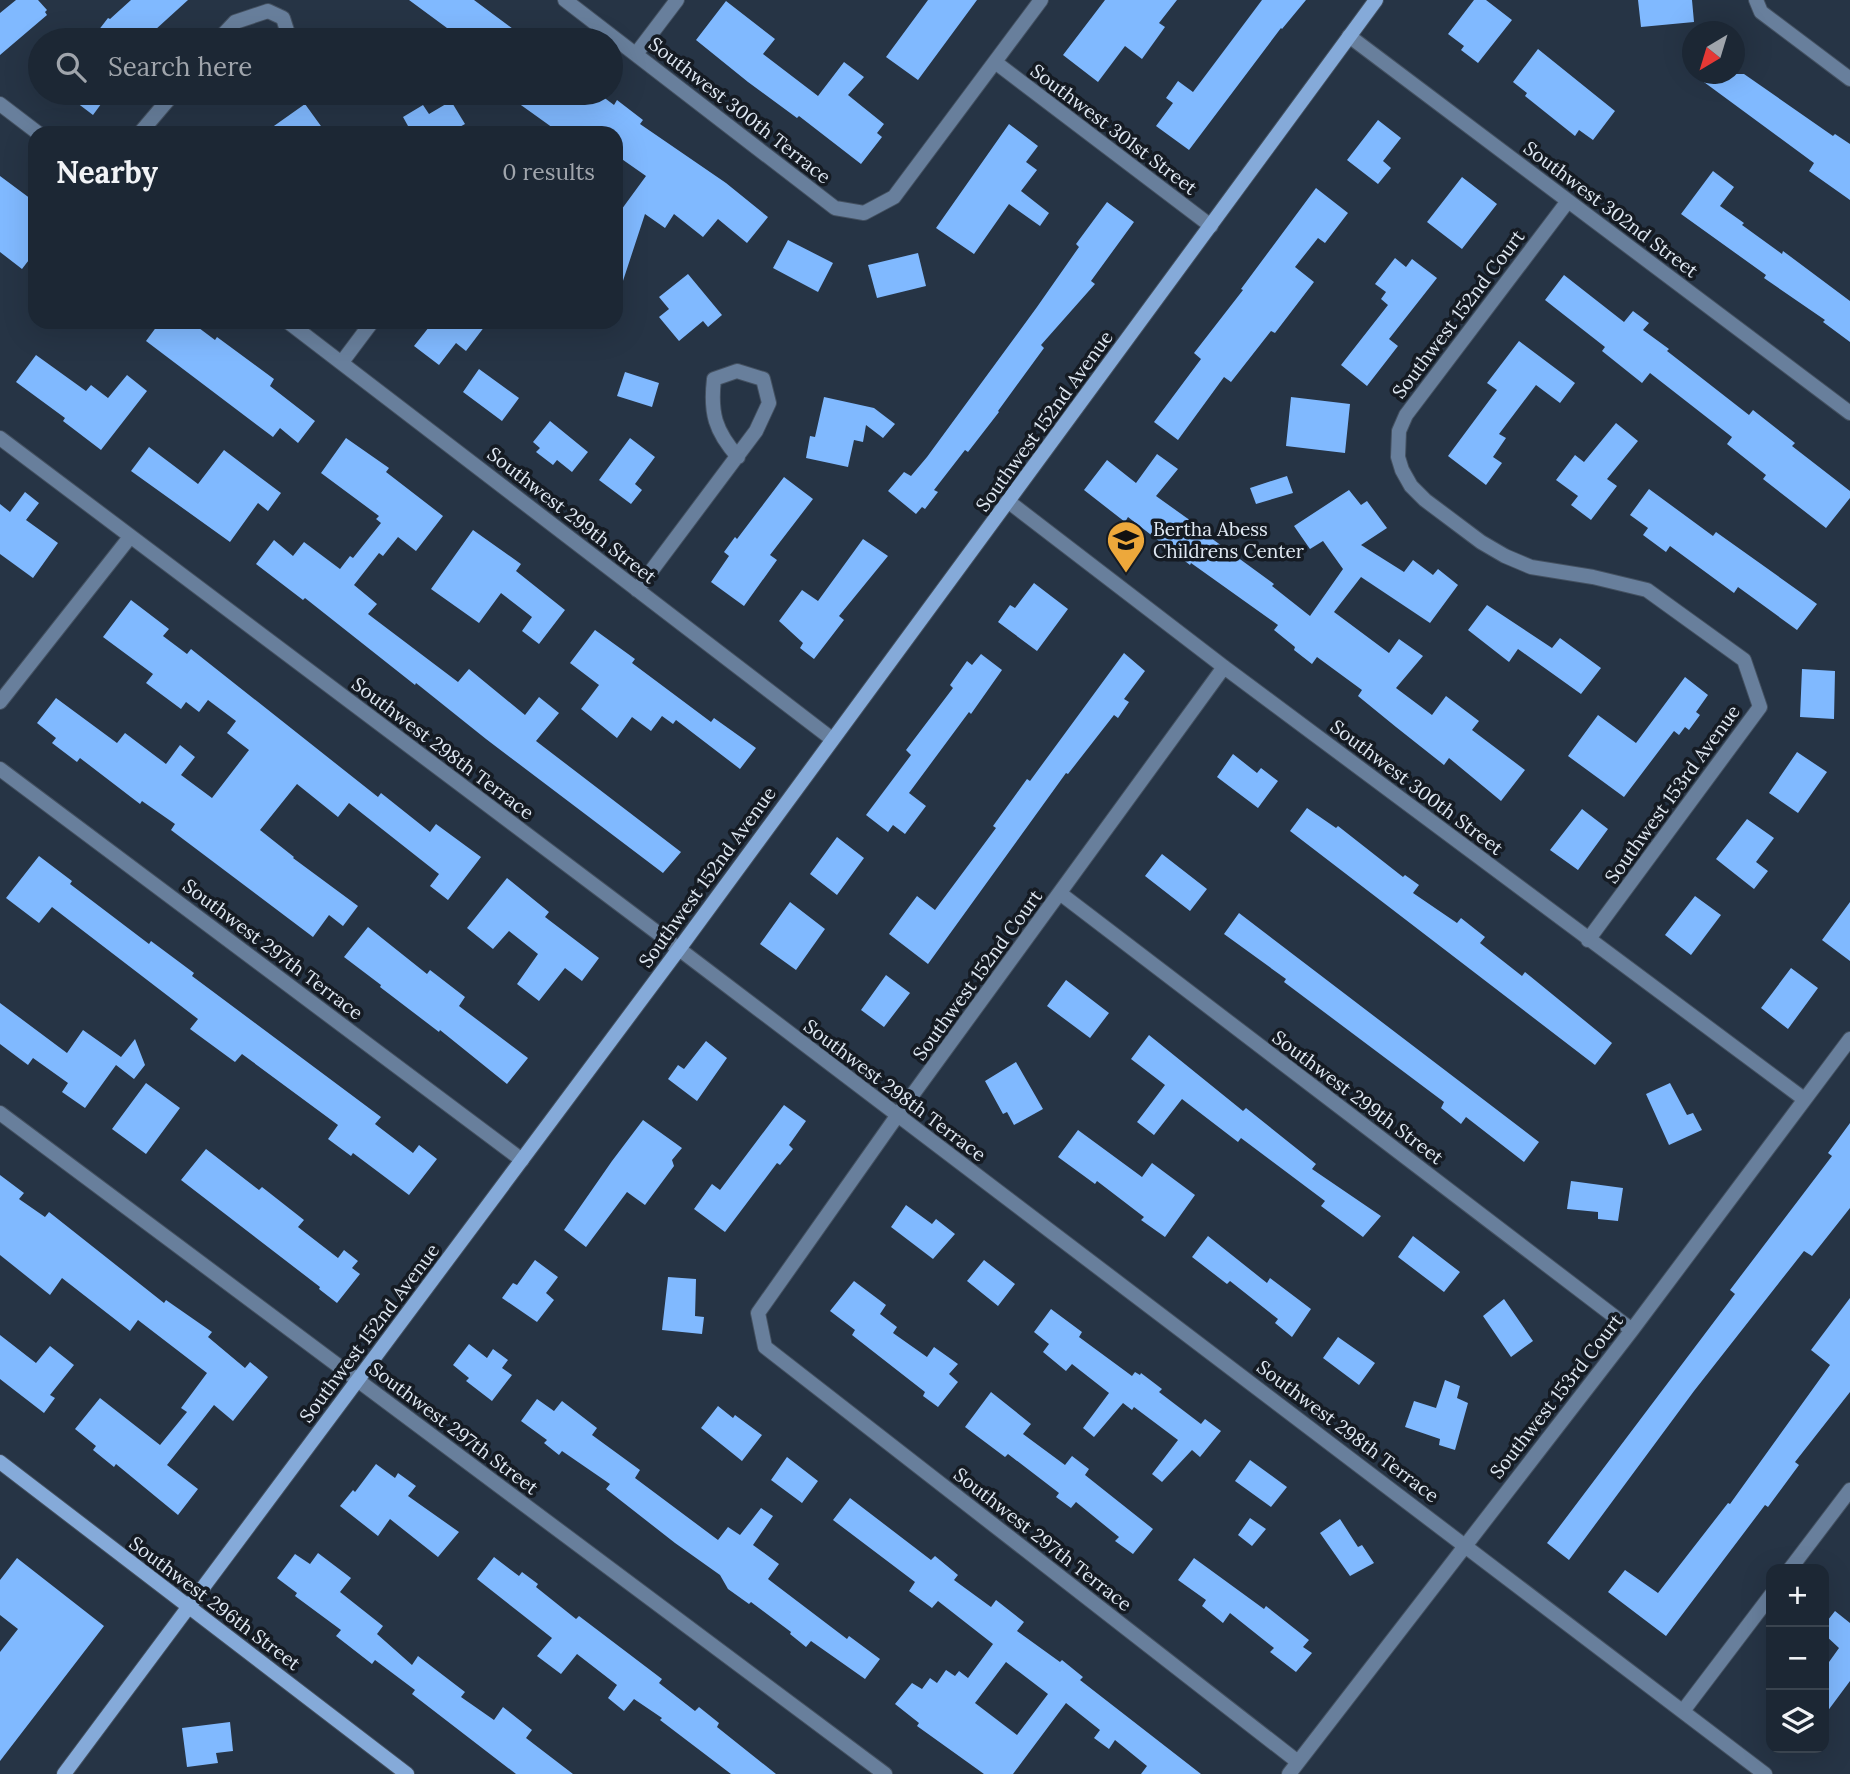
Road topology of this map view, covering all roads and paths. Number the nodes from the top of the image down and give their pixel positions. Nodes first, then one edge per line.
1 (565, 0) edge
2 (677, 0) edge
3 (1041, 0) edge
4 (1376, 0) edge
5 (1756, 0) edge
6 (229, 28) edge
7 (286, 28) edge
8 (602, 28) edge
9 (1349, 36) junction
10 (623, 44) edge
11 (636, 54) junction
12 (995, 62) junction
13 (1850, 79) edge
14 (0, 104) edge
15 (164, 105) edge
16 (29, 126) edge
17 (146, 126) edge
18 (1567, 201) junction
19 (1211, 226) junction
20 (297, 329) edge
21 (367, 329) edge
22 (342, 362) junction
23 (1850, 413) edge
24 (0, 438) edge
25 (738, 457) junction
26 (1009, 502) junction
27 (130, 537) junction
28 (637, 590) junction
29 (1647, 590) joint
30 (1224, 667) junction
31 (0, 702) edge
32 (832, 739) junction
33 (0, 769) edge
34 (1061, 894) junction
35 (1588, 940) junction
36 (679, 949) junction
37 (1850, 1039) edge
38 (1804, 1099) junction
39 (0, 1113) edge
40 (897, 1116) junction
41 (522, 1160) junction
42 (1632, 1330) junction
43 (765, 1347) joint
44 (358, 1381) junction
45 (0, 1462) edge
46 (1850, 1490) edge
47 (1465, 1544) junction
48 (1794, 1564) edge
49 (1766, 1602) edge
50 (188, 1606) junction
51 (1683, 1711) junction
52 (1294, 1768) edge
53 (64, 1774) edge
54 (407, 1774) edge
55 (885, 1774) edge
56 (1765, 1774) edge

1 - 8 street, Southwest 300th Terrace
2 - 11 street
3 - 12 street
4 - 9 street, Southwest 152nd Avenue
5 - 13 street
6 - 7 street
9 - 18 street, Southwest 302nd Street
9 - 19 street, Southwest 152nd Avenue
10 - 11 street, Southwest 300th Terrace
11 - 12 street, Southwest 300th Terrace
12 - 19 street, Southwest 301st Street
14 - 16 street
15 - 17 street
18 - 23 street, Southwest 302nd Street
18 - 29 street, Southwest 152nd Court
19 - 26 street, Southwest 152nd Avenue
20 - 22 street, Southwest 299th Street
21 - 22 street
22 - 28 street, Southwest 299th Street
24 - 27 street, Southwest 298th Terrace
25 - 25 street
25 - 28 street
26 - 30 street, Southwest 300th Street
26 - 32 street, Southwest 152nd Avenue
27 - 31 street
27 - 36 street, Southwest 298th Terrace
28 - 32 street, Southwest 299th Street
29 - 35 street, Southwest 153rd Avenue
30 - 34 street, Southwest 152nd Court
30 - 35 street, Southwest 300th Street
32 - 36 street, Southwest 152nd Avenue
33 - 41 street, Southwest 297th Terrace
34 - 40 street, Southwest 152nd Court
34 - 42 street, Southwest 299th Street
35 - 38 street, Southwest 300th Street
36 - 40 street, Southwest 298th Terrace
36 - 41 street, Southwest 152nd Avenue
37 - 38 street, Southwest 153rd Court
38 - 42 street, Southwest 153rd Court
39 - 44 street, Southwest 297th Street
40 - 43 street, Southwest 152nd Court
40 - 47 street, Southwest 298th Terrace
41 - 44 street, Southwest 152nd Avenue
42 - 47 street, Southwest 153rd Court
43 - 52 street, Southwest 297th Terrace
44 - 50 street, Southwest 152nd Avenue
44 - 55 street, Southwest 297th Street
45 - 50 street, Southwest 296th Street
46 - 48 street
47 - 51 street, Southwest 298th Terrace
47 - 52 street, Southwest 153rd Court
49 - 51 street
50 - 53 street, Southwest 152nd Avenue
50 - 54 street, Southwest 296th Street
51 - 56 street, Southwest 298th Terrace

